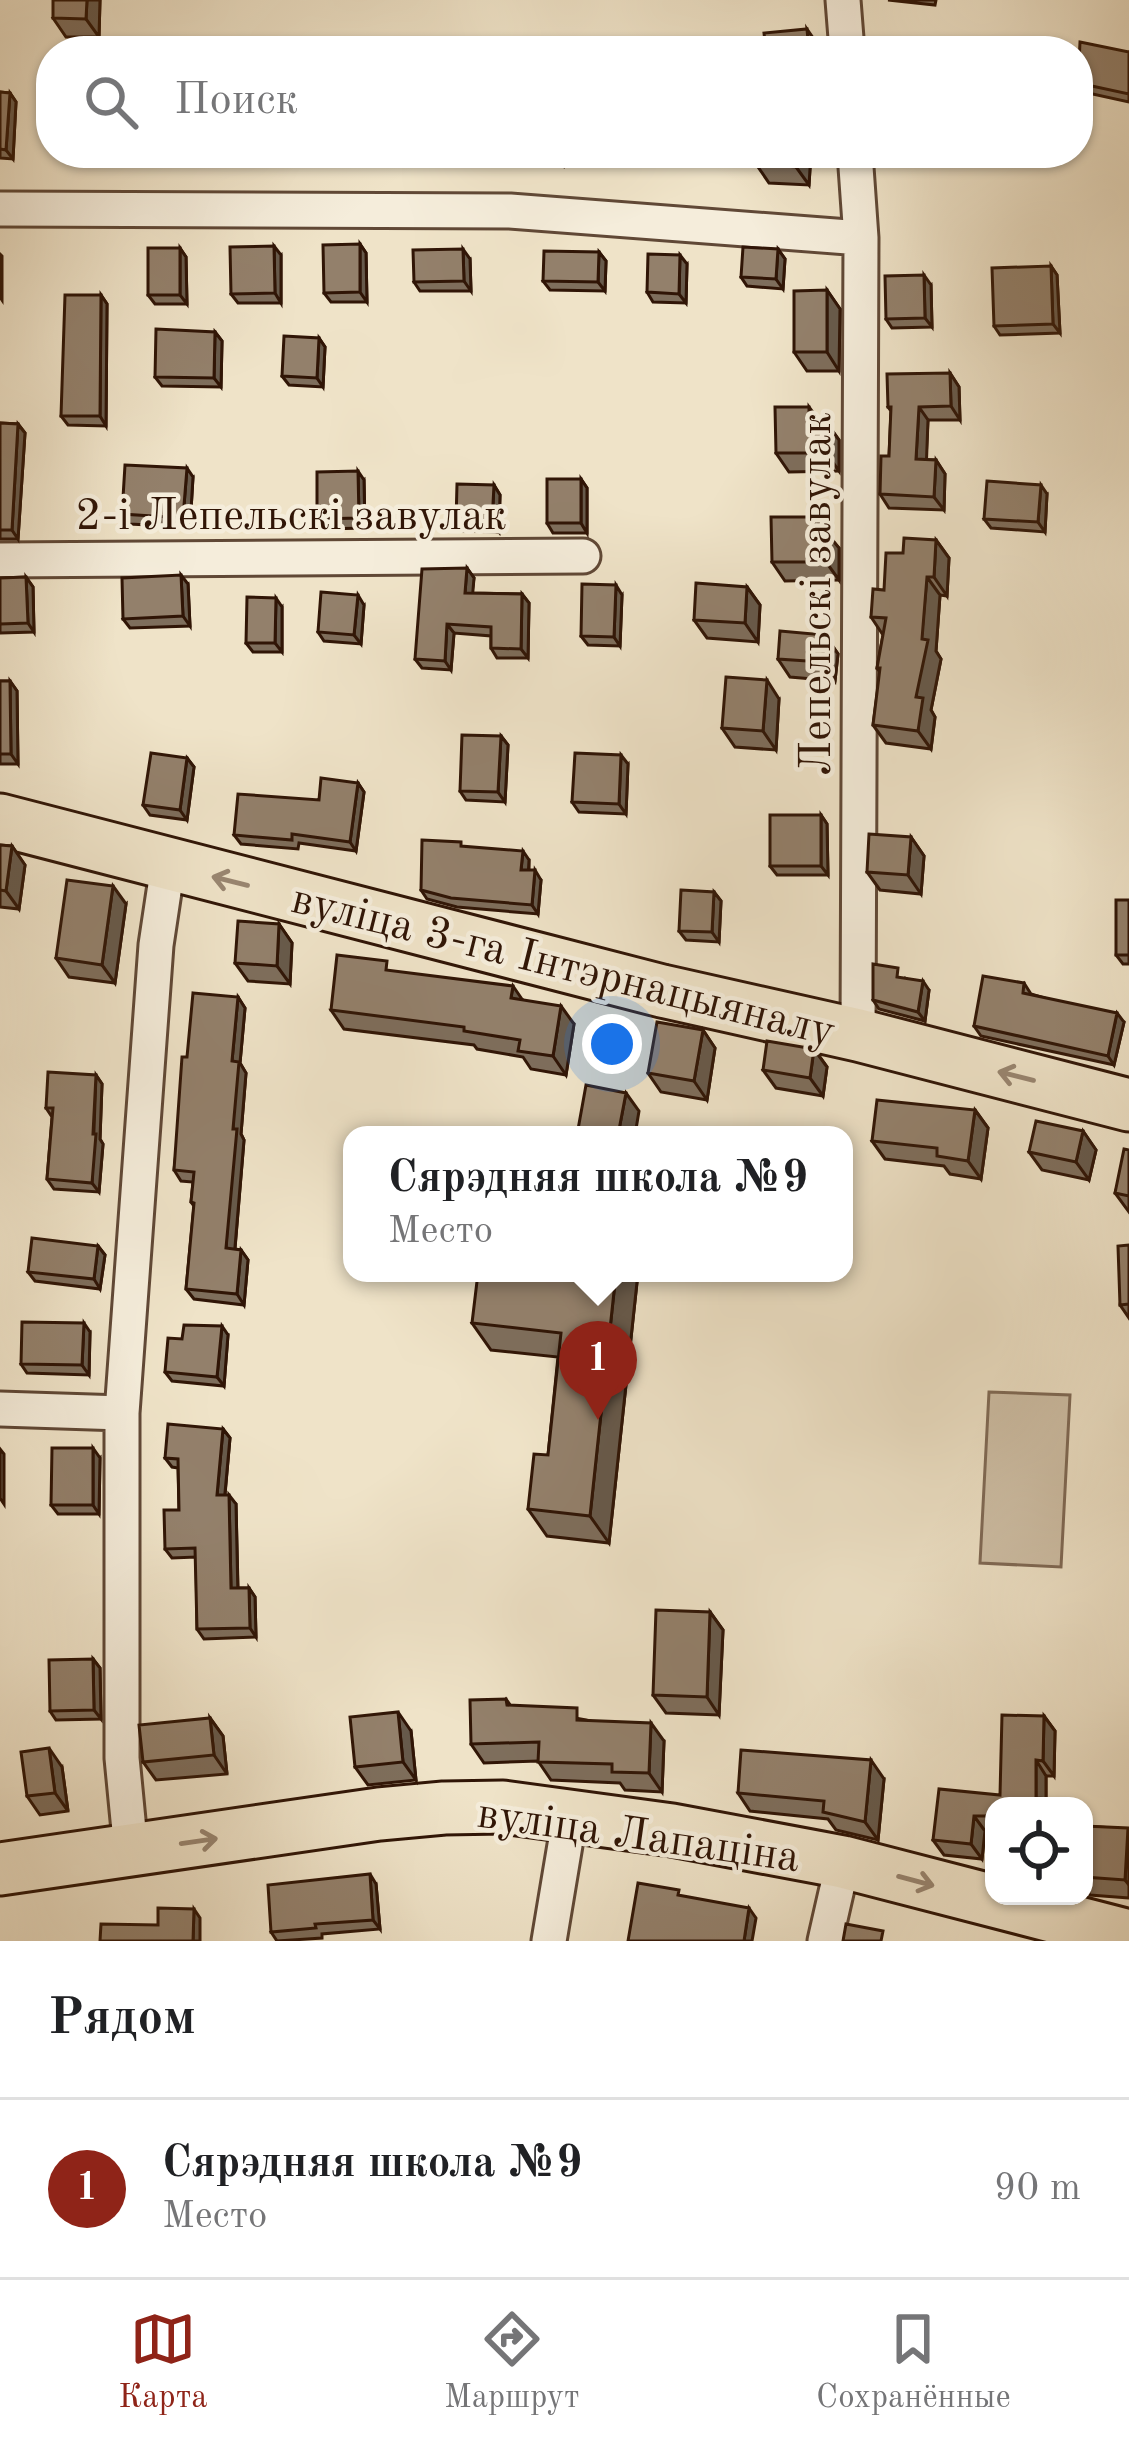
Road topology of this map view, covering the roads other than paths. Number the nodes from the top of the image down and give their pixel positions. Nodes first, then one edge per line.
1 (843, 0) edge
2 (846, 36) edge
3 (856, 168) edge
4 (0, 209) edge
5 (861, 238) junction
6 (583, 556) dead end
7 (0, 560) edge
8 (0, 820) edge
9 (168, 865) junction
10 (857, 1035) junction
11 (1129, 1105) edge
12 (0, 1408) edge
13 (122, 1413) junction
14 (570, 1814) junction
15 (130, 1851) junction
16 (842, 1862) junction
17 (0, 1869) edge
18 (1129, 1936) edge
19 (549, 1941) edge
20 (825, 1941) edge

1 - 2 street
3 - 5 street, Лепельскі завулак
4 - 5 street
5 - 10 street, Лепельскі завулак
6 - 7 street, 2-і Лепельскі завулак
8 - 9 main road, вуліца 3-га Інтэрнацыяналу
10 -> 9 main road, вуліца 3-га Інтэрнацыяналу
9 - 13 street
11 -> 10 main road, вуліца 3-га Інтэрнацыяналу
12 - 13 street
13 - 15 street
15 -> 14 main road, вуліца Лапаціна
14 - 16 main road, вуліца Лапаціна
14 - 19 street
15 - 17 main road, вуліца Лапаціна
16 -> 18 main road, вуліца Лапаціна
16 - 20 street

